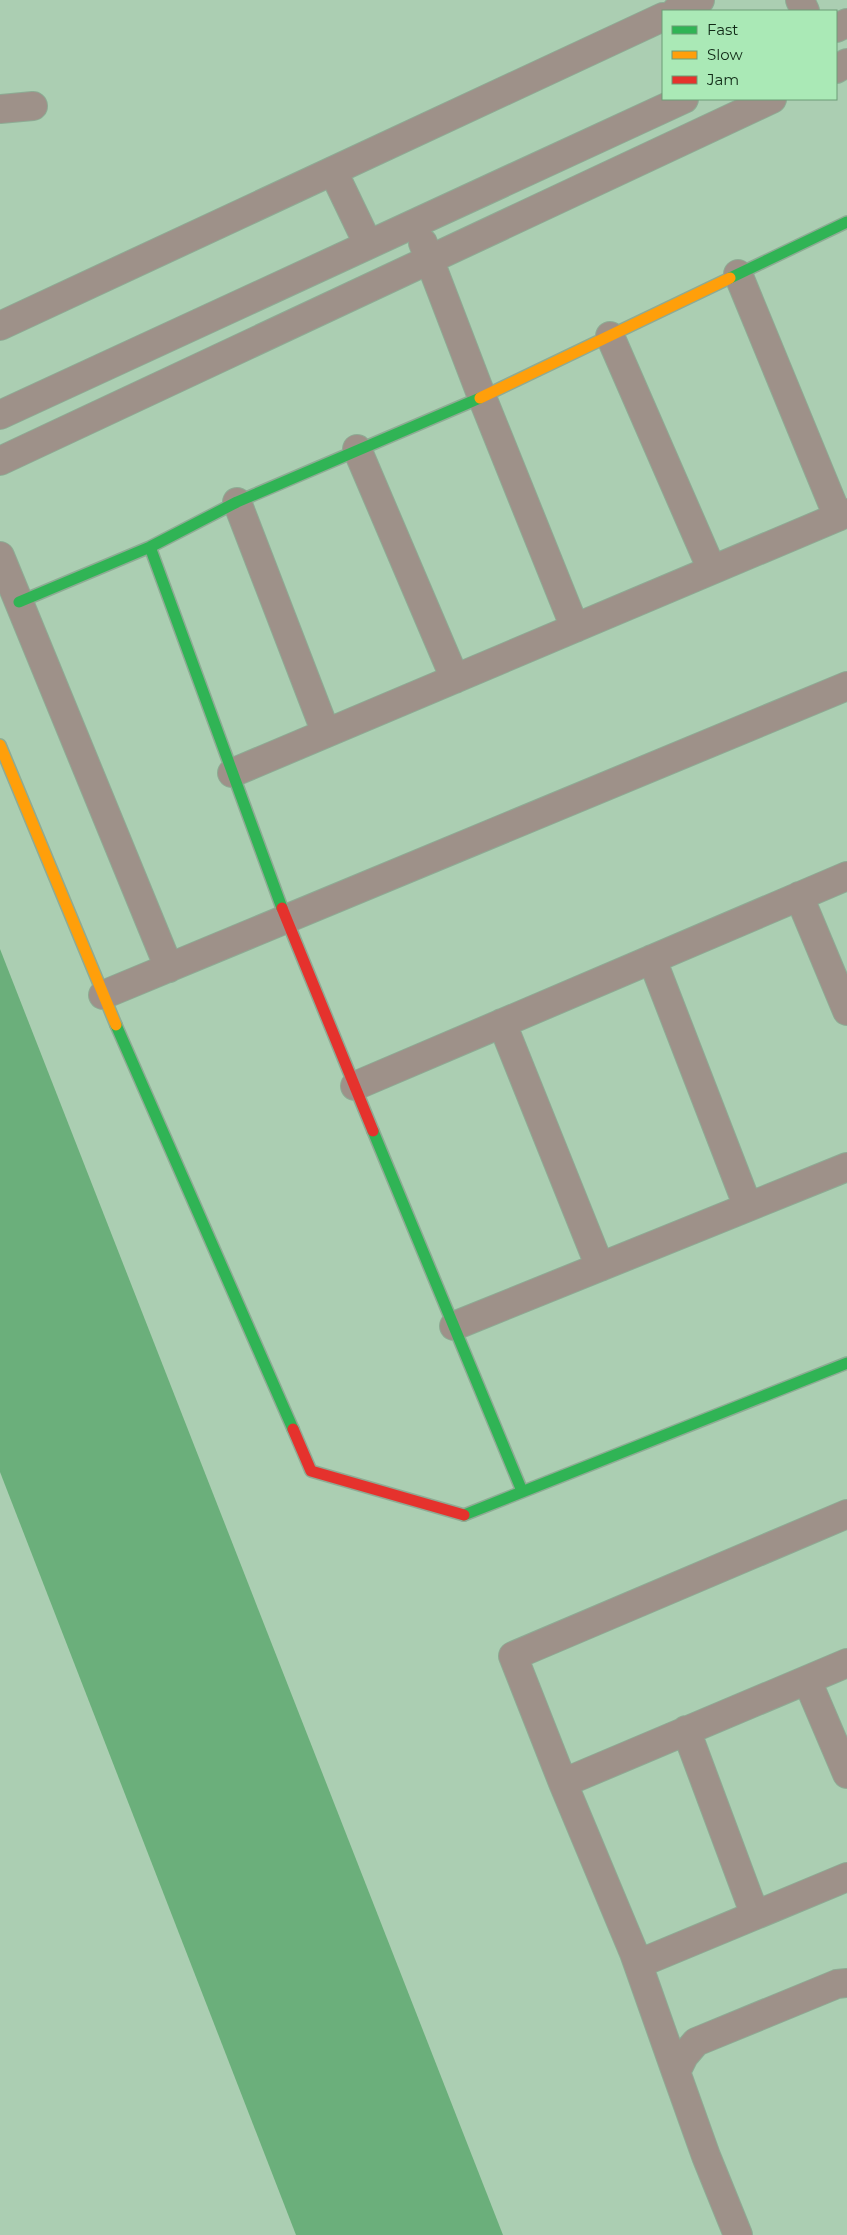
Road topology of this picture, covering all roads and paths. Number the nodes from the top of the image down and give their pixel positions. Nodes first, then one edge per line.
1 (662, 18) edge
2 (682, 100) edge
3 (770, 100) edge
4 (33, 106) dead end
5 (0, 109) edge
6 (334, 171) junction
7 (417, 222) junction
8 (847, 222) edge
9 (368, 244) junction
10 (428, 260) junction
11 (738, 274) junction
12 (0, 326) edge
13 (610, 336) junction
14 (482, 397) junction
15 (0, 415) edge
16 (357, 449) junction
17 (0, 461) edge
18 (237, 502) junction
19 (842, 515) edge
20 (150, 547) junction
21 (0, 556) edge
22 (712, 570) junction
23 (19, 602) junction
24 (575, 628) junction
25 (456, 679) junction
26 (847, 686) edge
27 (326, 733) junction
28 (0, 745) edge
29 (232, 773) junction
30 (847, 876) edge
31 (799, 896) junction
32 (286, 919) junction
33 (652, 959) junction
34 (169, 968) junction
35 (103, 995) junction
36 (847, 1011) edge
37 (502, 1023) junction
38 (355, 1086) junction
39 (847, 1168) edge
40 (748, 1207) junction
41 (600, 1267) junction
42 (454, 1326) junction
43 (847, 1363) edge
44 (522, 1491) junction
45 (847, 1514) edge
46 (847, 1663) edge
47 (807, 1680) junction
48 (686, 1730) junction
49 (847, 1774) edge
50 (563, 1783) junction
51 (847, 1877) edge
52 (755, 1915) junction
53 (638, 1964) junction
54 (847, 1983) edge
55 (676, 2072) junction
56 (738, 2235) edge

1 - 6 street
2 - 7 street
3 - 10 street
4 - 5 street
6 - 9 street
6 - 12 street
7 - 9 street
7 - 10 street
8 - 11 street
9 - 15 street
10 - 14 street
10 - 17 street
11 - 13 street
11 - 19 street
13 - 14 street
13 - 22 street
14 - 16 street
14 - 24 street
16 - 18 street
16 - 25 street
18 - 20 street
18 - 27 street
19 - 22 street
20 - 23 street
20 - 29 street
21 - 23 street
22 - 24 street
23 - 34 street
24 - 25 street
25 - 27 street
26 - 32 street
27 - 29 street
28 - 35 street
29 - 32 street
30 - 31 street
31 - 33 street
31 - 36 street
32 - 34 street
32 - 38 street
33 - 37 street
33 - 40 street
34 - 35 street
35 - 44 street
37 - 38 street
37 - 41 street
38 - 42 street
39 - 40 street
40 - 41 street
41 - 42 street
42 - 44 street
43 - 44 street
45 - 50 street
46 - 47 street
47 - 48 street
47 - 49 street
48 - 50 street
48 - 52 street
50 - 53 street
51 - 52 street
52 - 53 street
53 - 55 street
54 - 55 street
55 - 56 street

